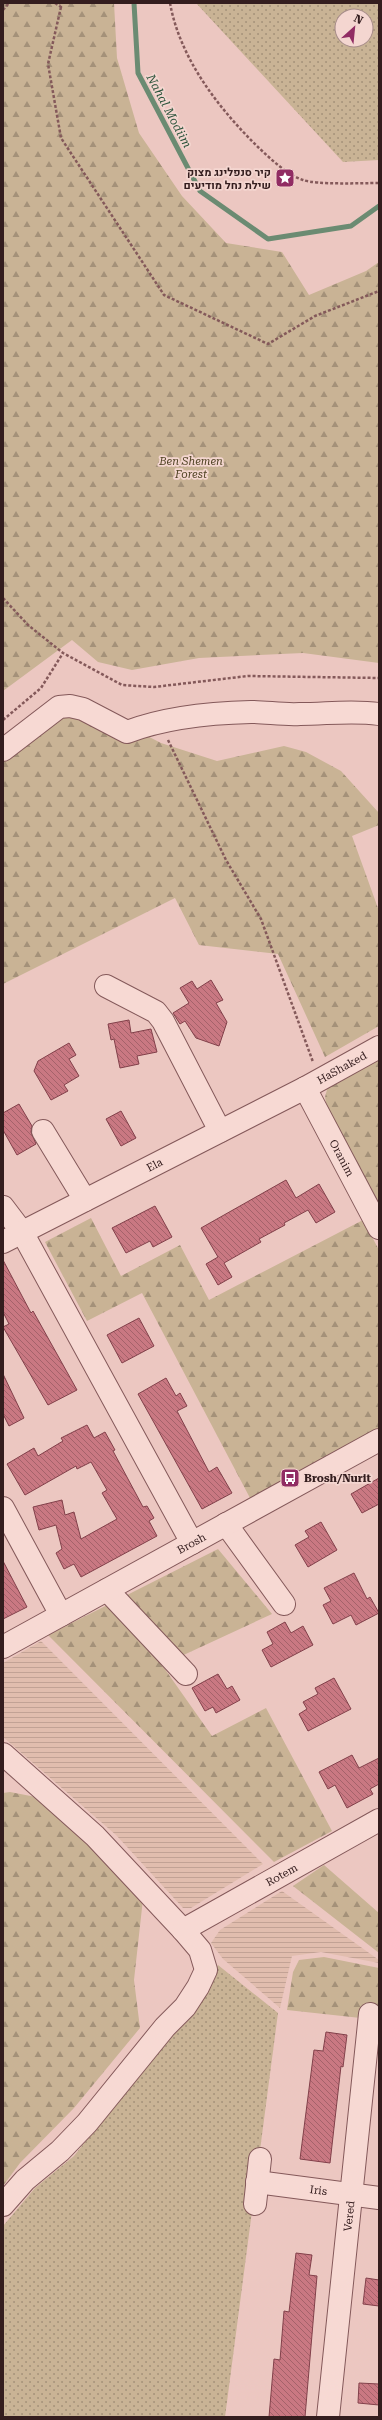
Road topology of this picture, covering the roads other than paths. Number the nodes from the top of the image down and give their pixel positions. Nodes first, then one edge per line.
1 (379, 714) edge
2 (3, 750) edge
3 (106, 986) dead end
4 (379, 1047) edge
5 (312, 1084) junction
6 (43, 1131) dead end
7 (220, 1131) junction
8 (85, 1200) junction
9 (3, 1207) edge
10 (379, 1228) edge
11 (22, 1232) junction
12 (3, 1242) edge
13 (379, 1440) edge
14 (3, 1508) edge
15 (226, 1524) junction
16 (192, 1543) junction
17 (107, 1590) junction
18 (284, 1604) dead end
19 (61, 1615) junction
20 (3, 1647) edge
21 (186, 1674) dead end
22 (3, 1754) edge
23 (379, 1820) edge
24 (184, 1930) junction
25 (370, 2014) dead end
26 (260, 2159) dead end
27 (257, 2182) junction
28 (351, 2194) junction
29 (379, 2198) edge
30 (255, 2204) dead end
31 (3, 2205) edge
32 (328, 2417) edge

1 - 2 street
3 - 7 street
4 - 5 street, HaShaked
5 - 7 street, Ela
5 - 10 street, Oranim
6 - 8 street
7 - 8 street, Ela
8 - 11 street, Ela
9 - 11 street
11 - 12 street, Ela
11 - 16 street
13 - 15 street, Brosh
14 - 19 street
15 - 16 street, Brosh
15 - 18 street
16 - 17 street, Brosh
17 - 19 street, Brosh
17 - 21 street
19 - 20 street, Brosh
22 - 24 street
23 - 24 street, Rotem
24 - 31 street
25 - 28 street, Vered
26 - 27 street
27 - 28 street, Iris
27 - 30 street
28 - 29 street, Iris
28 - 32 street, Vered

